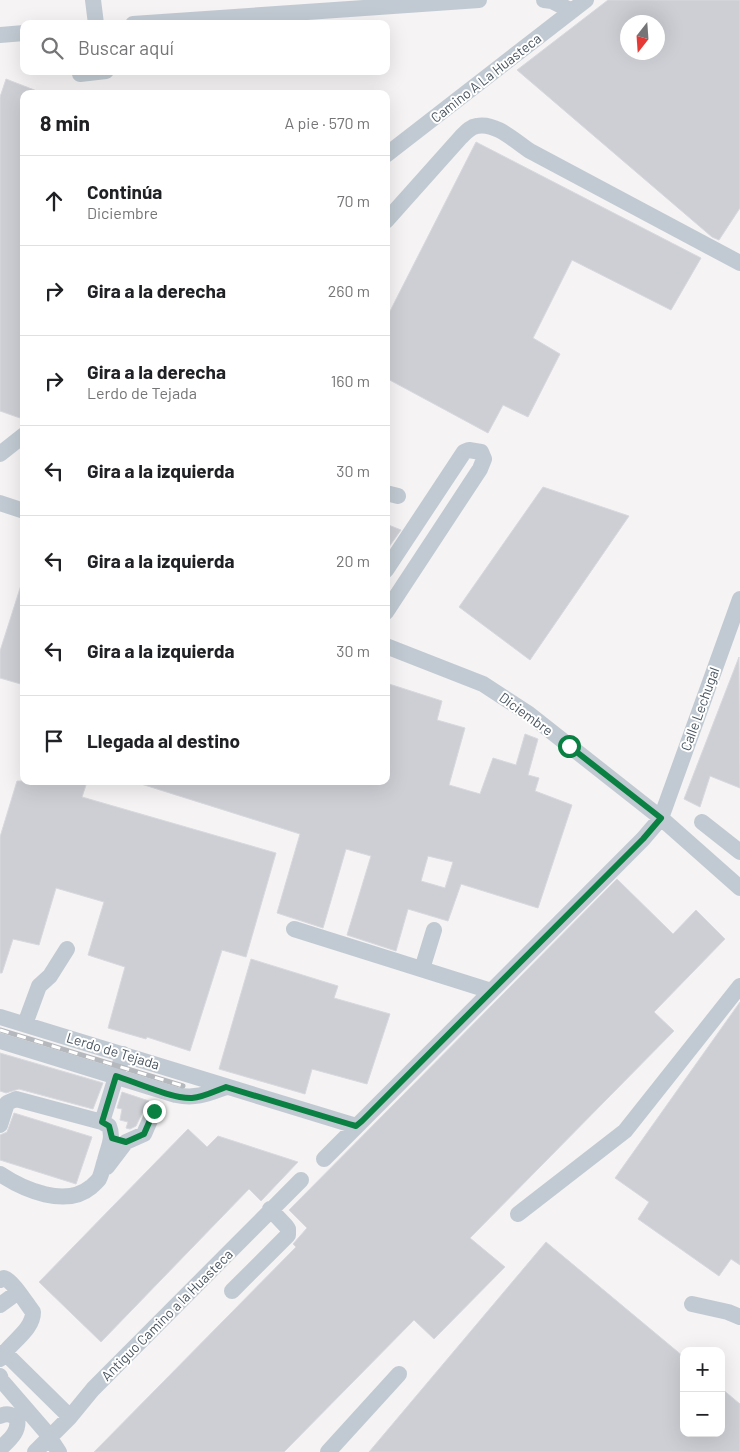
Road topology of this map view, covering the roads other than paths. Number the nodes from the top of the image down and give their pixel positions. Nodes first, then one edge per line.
1 (93, 0) edge
2 (477, 0) edge
3 (544, 0) edge
4 (586, 0) edge
5 (409, 2) edge
6 (572, 11) junction
7 (96, 20) edge
8 (229, 20) edge
9 (20, 33) edge
10 (0, 35) edge
11 (390, 152) edge
12 (390, 217) edge
13 (740, 263) edge
14 (20, 439) edge
15 (0, 454) edge
16 (0, 502) edge
17 (20, 510) edge
18 (390, 564) edge
19 (740, 599) edge
20 (390, 606) edge
21 (390, 648) edge
22 (661, 818) junction
23 (702, 822) dead end
24 (740, 852) edge
25 (740, 888) edge
26 (294, 929) dead end
27 (434, 930) dead end
28 (67, 949) dead end
29 (422, 969) junction
30 (740, 986) edge
31 (491, 991) junction
32 (0, 1016) edge
33 (25, 1024) junction
34 (0, 1041) edge
35 (123, 1054) junction
36 (116, 1076) junction
37 (226, 1087) junction
38 (154, 1111) dead end
39 (102, 1122) junction
40 (0, 1126) edge
41 (356, 1126) junction
42 (119, 1140) junction
43 (324, 1159) dead end
44 (0, 1174) edge
45 (301, 1180) dead end
46 (270, 1209) junction
47 (518, 1214) dead end
48 (0, 1280) edge
49 (232, 1291) dead end
50 (18, 1292) junction
51 (692, 1304) dead end
52 (0, 1305) edge
53 (740, 1317) edge
54 (2, 1356) edge
55 (398, 1374) dead end
56 (0, 1376) edge
57 (23, 1415) junction
58 (0, 1416) edge
59 (70, 1417) junction
60 (50, 1437) junction
61 (0, 1448) edge
62 (35, 1452) edge
63 (59, 1452) edge
64 (328, 1452) edge

1 - 7 street
2 - 5 street
3 - 6 street
4 - 6 street, Camino A La Huasteca
5 - 8 street
6 - 11 street, Camino A La Huasteca
9 - 10 street
12 - 13 street
14 - 15 street
16 - 17 street
18 - 20 street
19 - 22 street, Calle Lechugal
21 - 22 street, Diciembre
22 - 25 street, Diciembre
22 - 31 street
23 - 24 street
26 - 29 street
27 - 29 street
28 - 33 street
29 - 31 street
30 - 47 street
31 - 41 street
32 - 33 street, Lerdo de Tejada
33 - 35 street, Lerdo de Tejada
34 - 36 street, Lerdo de Tejada
35 - 36 street
35 - 37 street, Lerdo de Tejada
36 - 37 street, Lerdo de Tejada
36 - 39 street
37 - 41 street, Lerdo de Tejada
38 - 42 street
39 - 40 street
39 - 42 street
41 - 43 street
42 - 44 street
45 - 46 street, Antiguo Camino a la Huasteca
46 - 49 street
46 - 59 street, Antiguo Camino a la Huasteca
48 - 50 street
50 - 52 street
50 - 54 street
51 - 53 street
54 - 59 street
55 - 64 street
56 - 57 street
57 - 58 street
57 - 60 street
57 - 61 street
59 - 60 street, Antiguo Camino a la Huasteca
60 - 62 street, Antiguo Camino a la Huasteca
60 - 63 street

